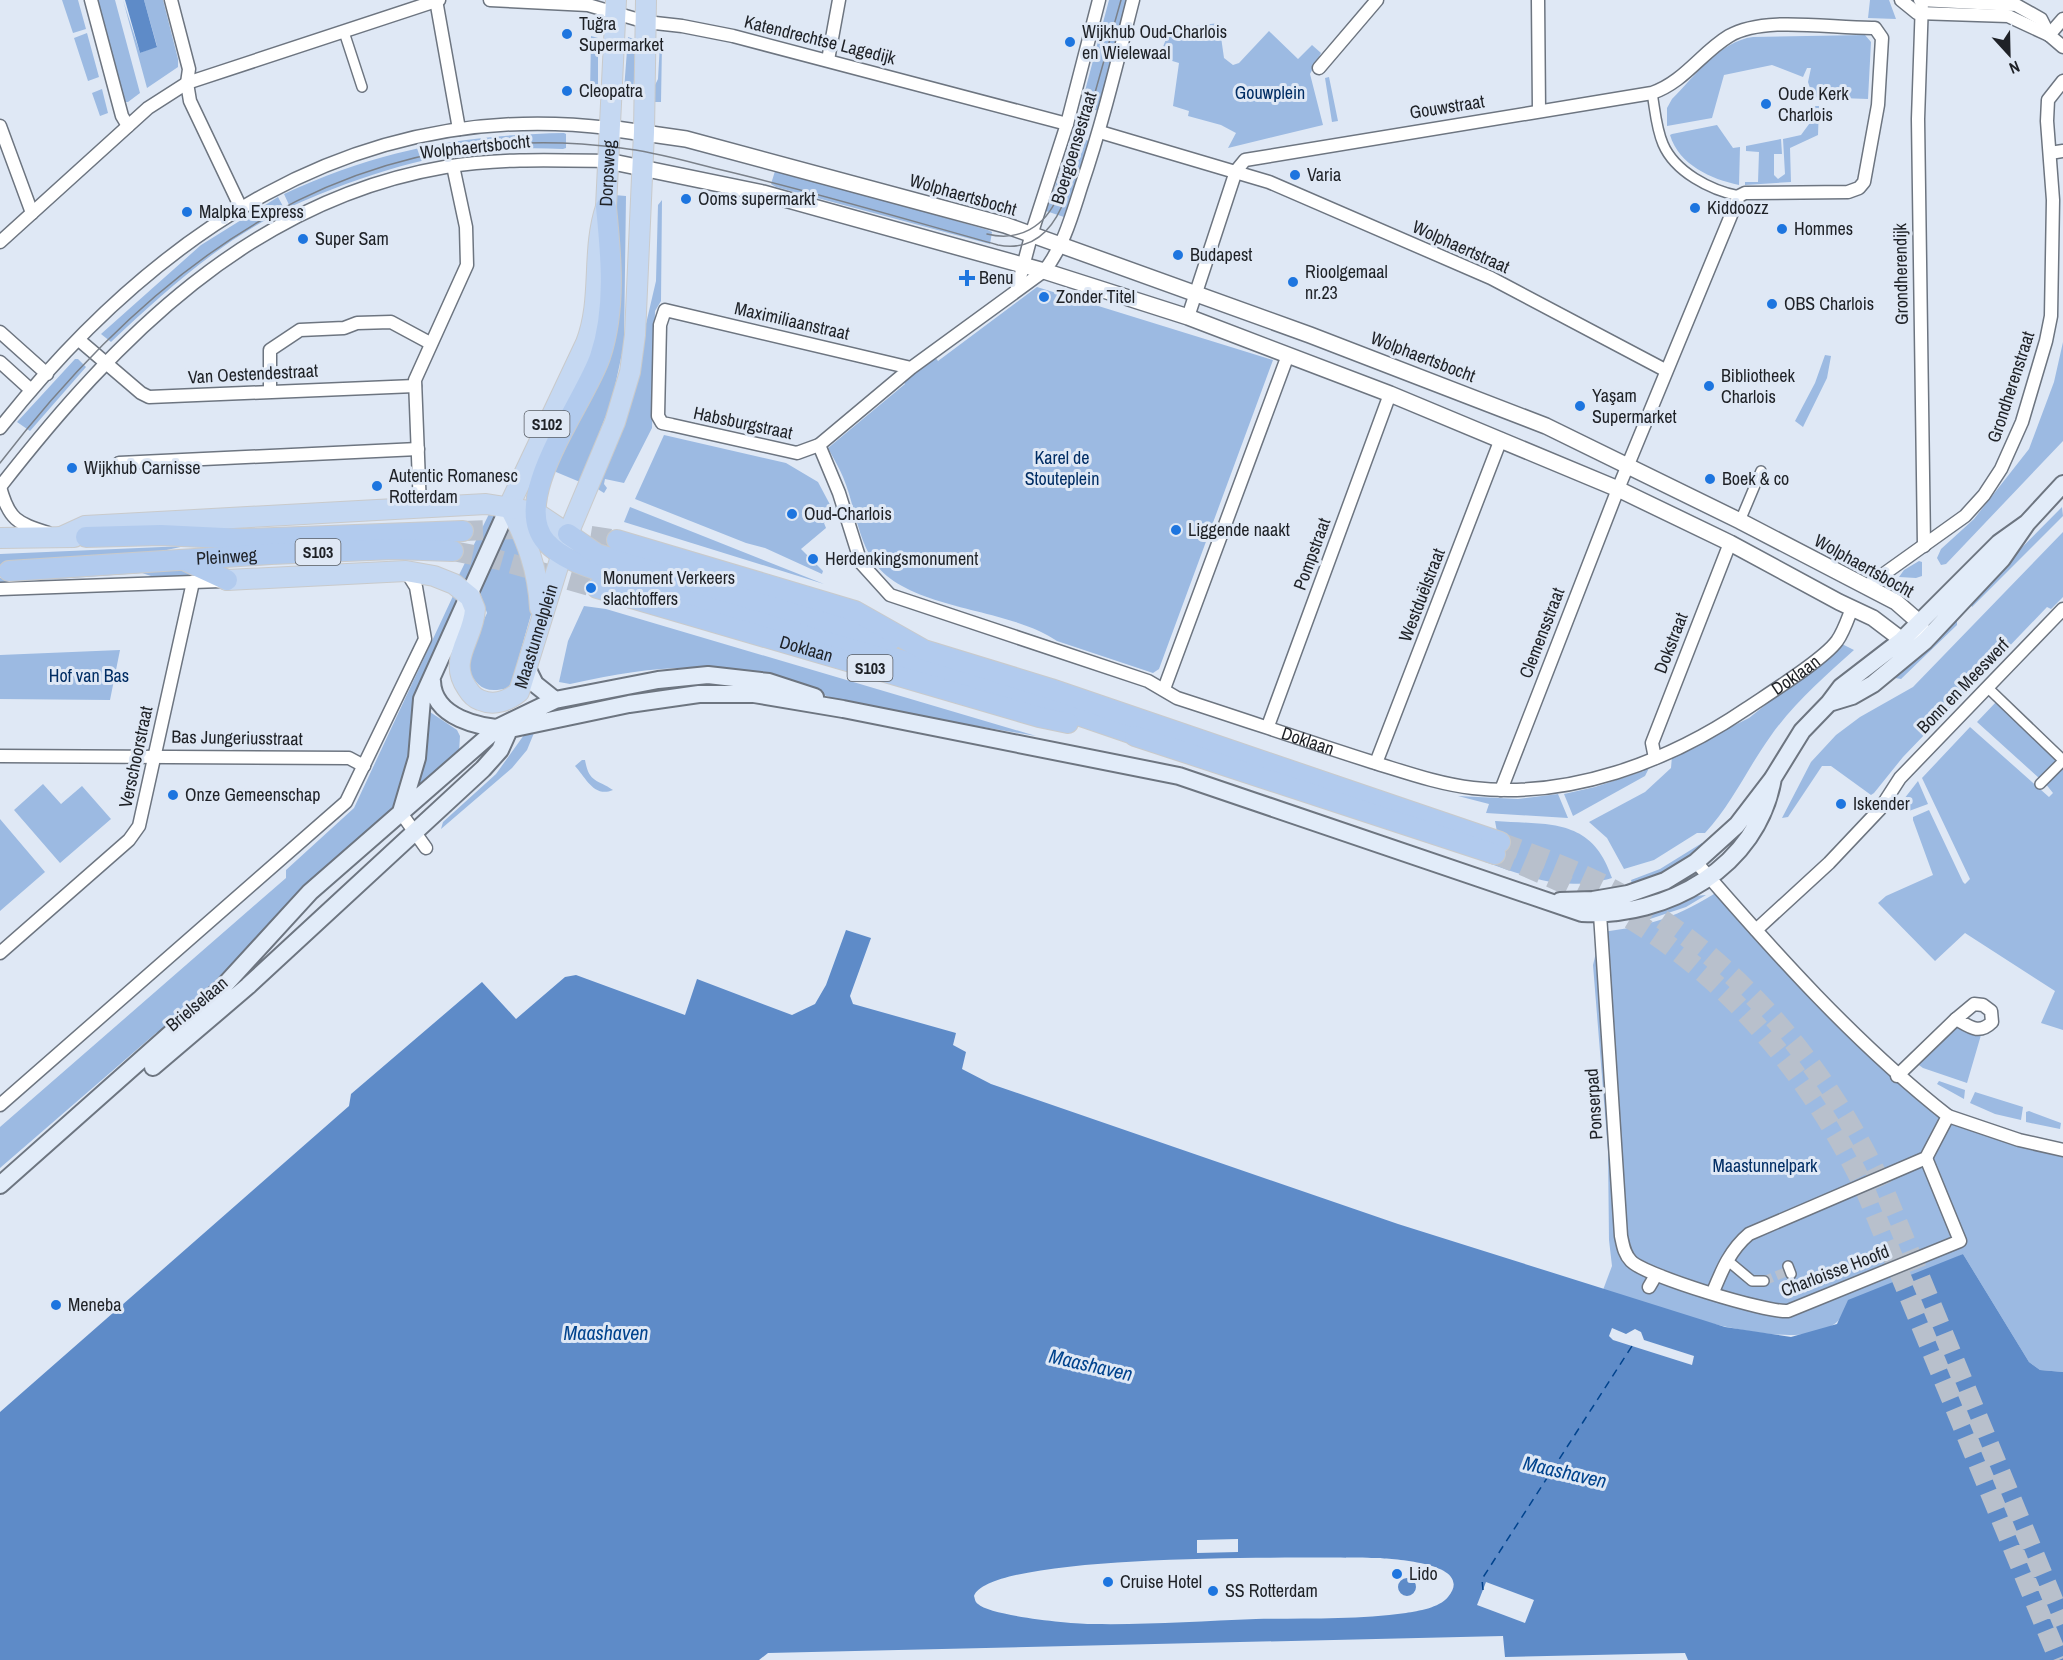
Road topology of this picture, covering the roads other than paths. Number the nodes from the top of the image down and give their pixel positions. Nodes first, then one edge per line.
1 (90, 0) edge
2 (171, 0) edge
3 (437, 0) edge
4 (490, 0) edge
5 (646, 0) edge
6 (839, 0) edge
7 (1099, 0) edge
8 (1133, 0) edge
9 (1377, 0) edge
10 (1538, 0) edge
11 (1901, 0) edge
12 (588, 2) edge
13 (1921, 5) edge
14 (615, 6) edge
15 (2063, 19) edge
16 (646, 22) junction
17 (344, 32) junction
18 (2049, 35) junction
19 (2063, 48) edge
20 (828, 60) junction
21 (1319, 68) dead end
22 (2063, 81) edge
23 (187, 83) junction
24 (362, 87) dead end
25 (1652, 93) junction
26 (1539, 110) junction
27 (1066, 124) junction
28 (0, 126) edge
29 (128, 126) junction
30 (609, 128) junction
31 (459, 129) junction
32 (644, 132) junction
33 (1101, 132) junction
34 (2063, 151) edge
35 (2050, 153) junction
36 (608, 161) junction
37 (453, 166) junction
38 (641, 166) junction
39 (1236, 171) junction
40 (1742, 195) junction
41 (240, 206) junction
42 (606, 207) junction
43 (32, 213) junction
44 (1031, 235) junction
45 (0, 242) edge
46 (1058, 246) junction
47 (1023, 266) junction
48 (1044, 271) junction
49 (1017, 289) junction
50 (1196, 294) junction
51 (2057, 313) edge
52 (1188, 317) junction
53 (0, 332) edge
54 (635, 335) joint
55 (79, 340) junction
56 (430, 343) junction
57 (586, 343) joint
58 (1288, 355) junction
59 (0, 362) edge
60 (104, 363) junction
61 (911, 368) junction
62 (1665, 370) junction
63 (47, 374) junction
64 (415, 386) junction
65 (31, 390) junction
66 (270, 390) junction
67 (1390, 394) junction
68 (659, 420) joint
69 (0, 428) edge
70 (1502, 439) junction
71 (819, 445) junction
72 (418, 449) junction
73 (119, 463) dead end
74 (1629, 466) junction
75 (1761, 471) dead end
76 (2063, 484) edge
77 (0, 487) edge
78 (1618, 489) junction
79 (509, 506) junction
80 (420, 508) junction
81 (535, 512) junction
82 (1740, 520) junction
83 (2027, 523) junction
84 (463, 531) tunnel mouth
85 (567, 534) junction
86 (61, 537) junction
87 (86, 537) joint
88 (0, 538) edge
89 (617, 540) tunnel mouth
90 (1730, 543) junction
91 (1924, 546) junction
92 (453, 551) tunnel mouth
93 (562, 555) junction
94 (183, 559) junction
95 (4, 571) edge
96 (406, 572) junction
97 (227, 580) junction
98 (1852, 580) junction
99 (193, 582) junction
100 (1867, 586) junction
101 (597, 588) tunnel mouth
102 (0, 589) edge
103 (470, 597) junction
104 (1846, 605) junction
105 (2063, 609) edge
106 (1920, 623) junction
107 (541, 625) junction
108 (1902, 640) junction
109 (1925, 641) junction
110 (924, 650) junction
111 (527, 668) junction
112 (432, 681) junction
113 (1987, 687) junction
114 (1164, 689) junction
115 (519, 693) junction
116 (555, 700) junction
117 (1830, 703) junction
118 (843, 709) junction
119 (455, 717) junction
120 (507, 725) junction
121 (1268, 726) junction
122 (1145, 738) junction
123 (471, 753) junction
124 (155, 755) junction
125 (0, 756) edge
126 (1655, 758) junction
127 (2063, 761) edge
128 (1376, 763) junction
129 (364, 766) junction
130 (1773, 778) junction
131 (2040, 784) dead end
132 (1501, 790) junction
133 (400, 813) junction
134 (414, 832) junction
135 (426, 848) dead end
136 (1696, 862) junction
137 (1710, 878) junction
138 (1550, 900) junction
139 (1600, 914) junction
140 (1756, 930) junction
141 (0, 953) edge
142 (1956, 1019) dead end
143 (1897, 1076) junction
144 (0, 1105) edge
145 (1948, 1116) junction
146 (2063, 1150) edge
147 (1926, 1158) junction
148 (0, 1185) edge
149 (0, 1199) edge
150 (1727, 1260) junction
151 (1656, 1275) junction
152 (1764, 1281) dead end
153 (1649, 1287) dead end
154 (1713, 1292) junction

1 - 29 street
2 - 23 street
3 - 17 street
3 - 31 street
4 - 12 street, Katendrechtse Lagedijk
5 - 16 main road, Dorpsweg
6 - 20 street
7 - 27 street, Boergoensestraat
8 - 33 street, Boergoensestraat
9 - 21 street
10 - 26 street
11 - 13 street
12 - 14 street, Katendrechtse Lagedijk
13 - 18 street
13 - 91 street, Grondherendijk
14 - 16 street, Katendrechtse Lagedijk
14 - 30 main road, Dorpsweg / S102
15 - 18 street
16 - 20 street, Katendrechtse Lagedijk
16 - 32 main road, Dorpsweg
17 - 23 street
17 - 24 street
18 - 19 street
20 - 27 street, Katendrechtse Lagedijk
22 - 35 street, Grondherenstraat
23 - 29 street
23 - 41 street
25 - 26 street, Gouwstraat
25 - 40 street
25 - 40 street, Gouwstraat
26 - 39 street, Gouwstraat
27 - 44 street, Boergoensestraat
28 - 43 street
29 - 43 street
30 - 31 street, Wolphaertsbocht
30 - 32 street, Wolphaertsbocht
30 - 36 main road, Dorpsweg / S102
31 - 41 street, Wolphaertsbocht
32 - 38 main road, Dorpsweg
32 - 44 street, Wolphaertsbocht
33 - 39 street
33 - 46 street, Boergoensestraat
34 - 35 street
35 - 51 street, Grondherenstraat
36 - 37 street, Wolphaertsbocht
36 - 38 street, Wolphaertsbocht
36 - 42 main road, Dorpsweg / S102
37 - 56 street
37 - 60 street, Wolphaertsbocht
38 - 47 street, Wolphaertsbocht
38 - 54 main road, Dorpsweg
39 - 50 street
39 - 62 street, Wolphaertstraat
40 - 62 street
41 - 55 street, Wolphaertsbocht
42 - 57 main road, Dorpsweg / S102
42 - 81 highway
43 - 45 street
44 - 46 street, Wolphaertsbocht
44 - 47 street, Boergoensestraat
46 - 48 street, Boergoensestraat
46 - 50 street, Wolphaertsbocht
47 - 48 street, Wolphaertsbocht
47 - 49 street, Boergoensestraat
48 - 49 street, Boergoensestraat
48 - 52 street, Wolphaertsbocht
49 - 61 street, Boergoensestraat
50 - 52 street
50 - 74 street, Wolphaertsbocht
51 - 91 street, Grondherenstraat
52 - 58 street, Wolphaertsbocht
53 - 63 street
54 - 85 main road, Maastunnelplein
55 - 60 street
55 - 63 street, Wolphaertsbocht
56 - 64 street
56 - 66 street
57 - 79 main road, Maastunnelplein / S102
58 - 67 street, Wolphaertsbocht
58 - 114 street
59 - 65 street
60 - 66 street, Van Oestendestraat
60 - 77 street, Wolphaertsbocht
61 - 68 street, Maximiliaanstraat
61 - 71 street, Boergoensestraat
62 - 74 street
63 - 65 street, Wolphaertsbocht
64 - 66 street, Van Oestendestraat
64 - 72 street
65 - 69 street, Wolphaertsbocht
67 - 70 street, Wolphaertsbocht
67 - 121 street, Pompstraat
68 - 71 street, Habsburgstraat
70 - 78 street, Wolphaertsbocht
70 - 128 street, Westduëlstraat
71 - 114 street, Doklaan
72 - 73 street
72 - 80 street
74 - 78 street, Clemensstraat
74 - 82 street, Wolphaertsbocht
75 - 82 street
76 - 83 main road, Doklaan
77 - 86 street, Pleinweg
78 - 90 street, Wolphaertsbocht
78 - 132 street, Clemensstraat
79 - 80 main road
79 - 81 main road
79 - 103 main road, Maastunnelplein / S102
79 - 107 main road
80 - 86 main road, Pleinweg
81 - 85 main road
81 - 93 highway
82 - 98 street, Wolphaertsbocht
83 - 106 main road, Doklaan
83 - 109 main road, Doklaan
84 - 87 highway, Pleinweg / S103
85 - 93 main road, Maastunnelplein
85 - 110 highway
86 - 87 main road, Pleinweg / S103
86 - 88 main road, Pleinweg / S103
89 - 110 highway, Doklaan / S103
90 - 104 street, Wolphaertsbocht
90 - 126 street, Dokstraat
91 - 100 street, Grondherenstraat
92 - 94 highway, Pleinweg / S103
93 - 107 main road, Maastunnelplein
93 - 122 highway
94 - 95 highway, Pleinweg / S103
94 - 97 highway
96 - 97 main road, Pleinweg
96 - 103 main road
96 - 129 street
97 - 99 street, Pleinweg
98 - 100 street, Wolphaertsbocht
98 - 104 street
99 - 102 street, Pleinweg
99 - 124 street, Verschoorstraat
100 - 106 street, Wolphaertsbocht
101 - 122 highway, Doklaan / S103
103 - 112 main road
103 - 115 main road, Maastunnelplein
104 - 108 street, Wolphaertsbocht
104 - 126 street, Doklaan
105 - 113 street, Bonn en Meeswerf
106 - 108 main road, Doklaan
106 - 109 street, Wolphaertsbocht
107 - 111 main road, Maastunnelplein
108 - 109 street
108 - 117 main road, Doklaan
109 - 117 main road, Doklaan
110 - 122 highway, Doklaan / S103
111 - 115 main road, Maastunnelplein
111 - 116 main road
112 - 119 main road
112 - 133 main road
113 - 127 street
113 - 140 street, Bonn en Meeswerf
114 - 121 street, Doklaan
115 - 120 main road, Brielselaan
116 - 118 main road, Doklaan
116 - 120 main road, Doklaan
117 - 130 main road, Doklaan
118 - 120 main road, Doklaan
118 - 138 main road, Doklaan
119 - 120 main road, Doklaan
119 - 123 main road
120 - 123 main road, Brielselaan
120 - 134 main road, Brielselaan
121 - 128 street, Doklaan
123 - 133 main road, Brielselaan
124 - 125 street, Bas Jungeriusstraat
124 - 129 street, Bas Jungeriusstraat
124 - 141 street, Verschoorstraat
126 - 132 street, Doklaan
127 - 131 street
128 - 132 street, Doklaan
129 - 144 street
130 - 136 main road, Doklaan
130 - 137 main road, Doklaan
133 - 134 street
133 - 148 main road, Brielselaan
134 - 135 street
134 - 149 main road, Brielselaan
136 - 137 street
136 - 138 main road, Doklaan
137 - 139 main road, Doklaan
137 - 140 street
138 - 139 main road, Doklaan
139 - 151 street, Ponserpad
140 - 143 street
142 - 143 street
143 - 145 street
145 - 146 street
145 - 147 street
147 - 150 street
147 - 154 street, Charloisse Hoofd
150 - 152 street
150 - 154 street
151 - 153 street
151 - 154 street, Ponserpad

